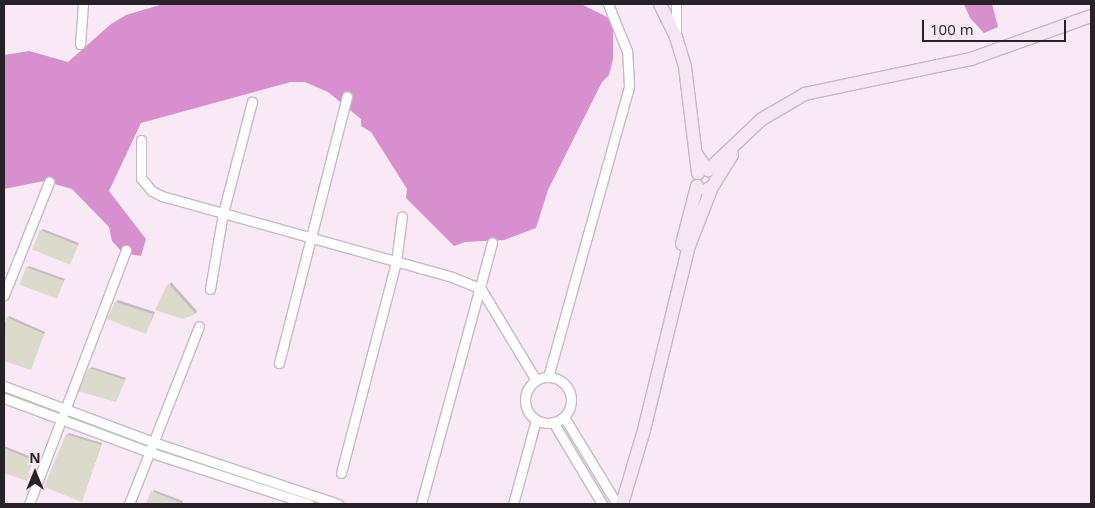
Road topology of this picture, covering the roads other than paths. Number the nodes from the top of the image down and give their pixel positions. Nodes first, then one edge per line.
1 (83, 4) edge
2 (608, 4) edge
3 (660, 4) edge
4 (676, 4) edge
5 (1091, 16) edge
6 (676, 38) junction
7 (80, 44) dead end
8 (347, 97) dead end
9 (252, 102) dead end
10 (141, 140) dead end
11 (706, 179) junction
12 (49, 182) dead end
13 (224, 213) junction
14 (402, 216) dead end
15 (310, 237) junction
16 (492, 242) dead end
17 (126, 250) dead end
18 (396, 262) junction
19 (6, 283) edge
20 (210, 288) dead end
21 (481, 289) junction
22 (4, 295) edge
23 (199, 326) dead end
24 (278, 364) dead end
25 (548, 377) junction
26 (536, 380) junction
27 (4, 386) edge
28 (4, 398) edge
29 (65, 409) junction
30 (564, 417) junction
31 (60, 420) junction
32 (536, 420) junction
33 (553, 422) junction
34 (579, 441) junction
35 (153, 442) junction
36 (570, 446) junction
37 (149, 452) junction
38 (201, 457) junction
39 (223, 464) junction
40 (196, 468) junction
41 (341, 473) dead end
42 (220, 475) junction
43 (283, 485) junction
44 (280, 494) junction
45 (614, 503) edge
46 (29, 504) edge
47 (129, 504) edge
48 (309, 504) edge
49 (338, 504) edge
50 (421, 504) edge
51 (513, 504) edge

1 - 7 street
2 - 25 street
3 - 6 street
4 - 6 street
5 - 11 street
6 - 11 street
8 - 15 street
9 - 13 street
10 - 13 street
11 - 45 street
12 - 19 street
13 - 15 street
13 - 20 street
14 - 18 street
15 - 18 street
15 - 24 street
16 - 21 street
17 - 29 street
18 - 21 street
18 - 41 street
19 - 22 street
21 - 26 street
21 - 50 street
23 - 35 street
25 - 26 street
25 - 30 street
26 - 32 street
27 - 29 street
28 - 31 street
29 - 31 street
29 - 35 street
30 - 33 street
30 - 34 street
31 - 37 street
31 - 46 street
32 - 33 street
32 - 51 street
33 - 36 street
34 - 36 street
34 - 45 street
35 - 37 street
35 - 38 street
36 - 45 street
37 - 40 street
37 - 47 street
38 - 39 street
38 - 40 street
39 - 42 street
39 - 43 street
40 - 42 street
42 - 44 street
43 - 44 street
43 - 49 street
44 - 48 street

